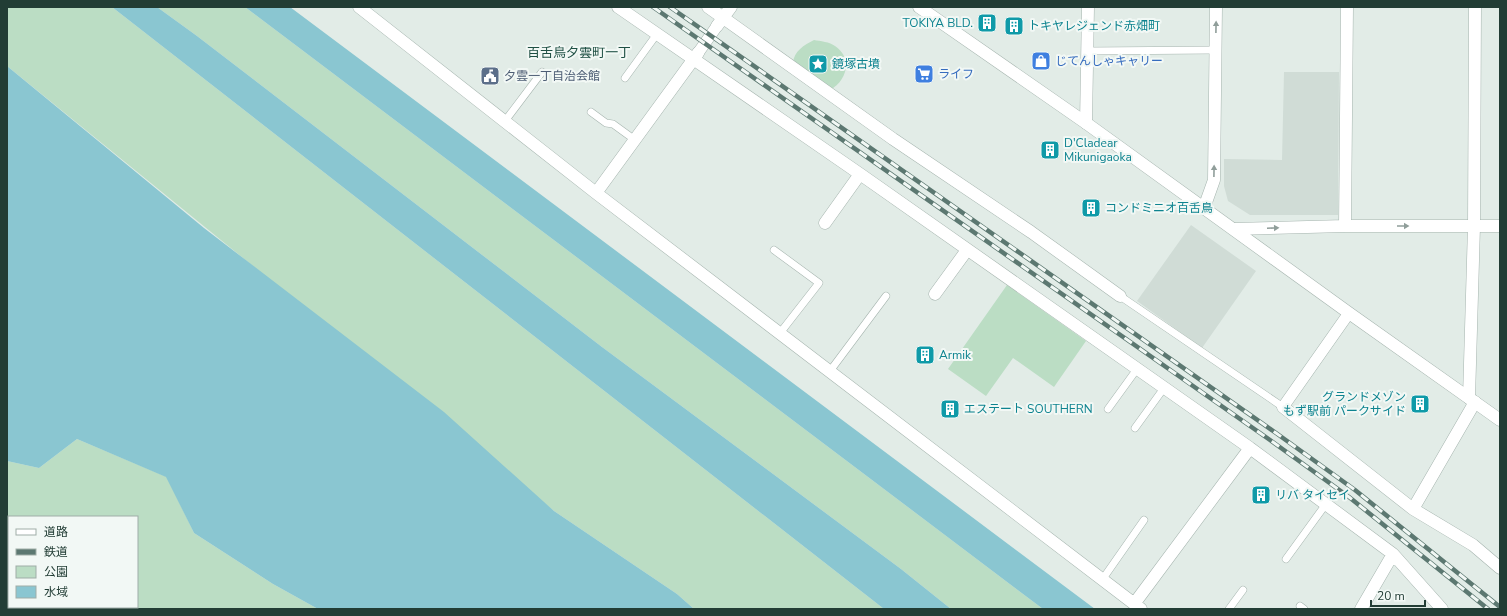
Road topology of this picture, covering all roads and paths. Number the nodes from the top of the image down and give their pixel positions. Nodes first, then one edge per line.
1 (359, 7) edge
2 (618, 7) edge
3 (708, 7) edge
4 (731, 7) edge
5 (919, 7) edge
6 (1088, 7) edge
7 (1216, 7) edge
8 (1347, 7) edge
9 (1475, 7) edge
10 (720, 22) junction
11 (658, 34) junction
12 (1087, 50) junction
13 (1216, 50) junction
14 (696, 56) junction
15 (542, 72) dead end
16 (625, 78) dead end
17 (591, 112) dead end
18 (505, 121) junction
19 (1086, 123) junction
20 (635, 140) junction
21 (860, 174) junction
22 (596, 193) junction
23 (1204, 208) junction
24 (825, 224) dead end
25 (1345, 226) junction
26 (1474, 226) junction
27 (1500, 226) edge
28 (1234, 229) junction
29 (774, 250) dead end
30 (967, 250) junction
31 (935, 294) dead end
32 (886, 296) dead end
33 (1120, 296) joint
34 (1349, 313) junction
35 (780, 333) junction
36 (1137, 369) junction
37 (830, 371) junction
38 (1164, 388) junction
39 (1472, 400) junction
40 (1282, 407) junction
41 (1108, 409) dead end
42 (1500, 420) edge
43 (1135, 428) dead end
44 (1250, 448) junction
45 (1326, 504) junction
46 (1413, 509) junction
47 (1144, 520) dead end
48 (1392, 554) junction
49 (1286, 559) dead end
50 (1500, 568) edge
51 (1102, 580) junction
52 (1243, 590) dead end
53 (1137, 606) edge
54 (1229, 609) edge
55 (1361, 609) edge
56 (1442, 609) edge

1 - 18 street
2 - 11 street
3 - 10 street
4 - 10 street
5 - 19 street
6 - 12 street
13 -> 7 street
8 - 25 street
9 - 26 street
10 - 14 street
10 - 33 street
11 - 14 street
11 - 16 lane
12 - 13 lane
12 - 19 street
23 -> 13 street
14 - 20 street
14 - 21 street
15 - 18 lane
17 - 20 lane
18 - 22 street
19 - 23 street
20 - 22 street
21 - 24 street
21 - 30 street
22 - 35 street
23 - 28 street
25 -> 26 street
28 -> 25 street
26 - 27 street
26 - 39 street
28 - 34 street
29 - 35 lane
30 - 31 street
30 - 36 street
32 - 37 lane
33 - 40 lane
34 - 39 street
34 - 40 street
35 - 37 street
36 - 38 street
36 - 41 lane
37 - 51 street
38 - 43 lane
38 - 44 street
39 - 42 street
39 - 46 street
40 - 46 street
44 - 45 street
44 - 53 street
45 - 48 street
45 - 49 lane
46 - 50 street
47 - 51 lane
48 - 55 street
48 - 56 street
51 - 53 street
52 - 54 lane

